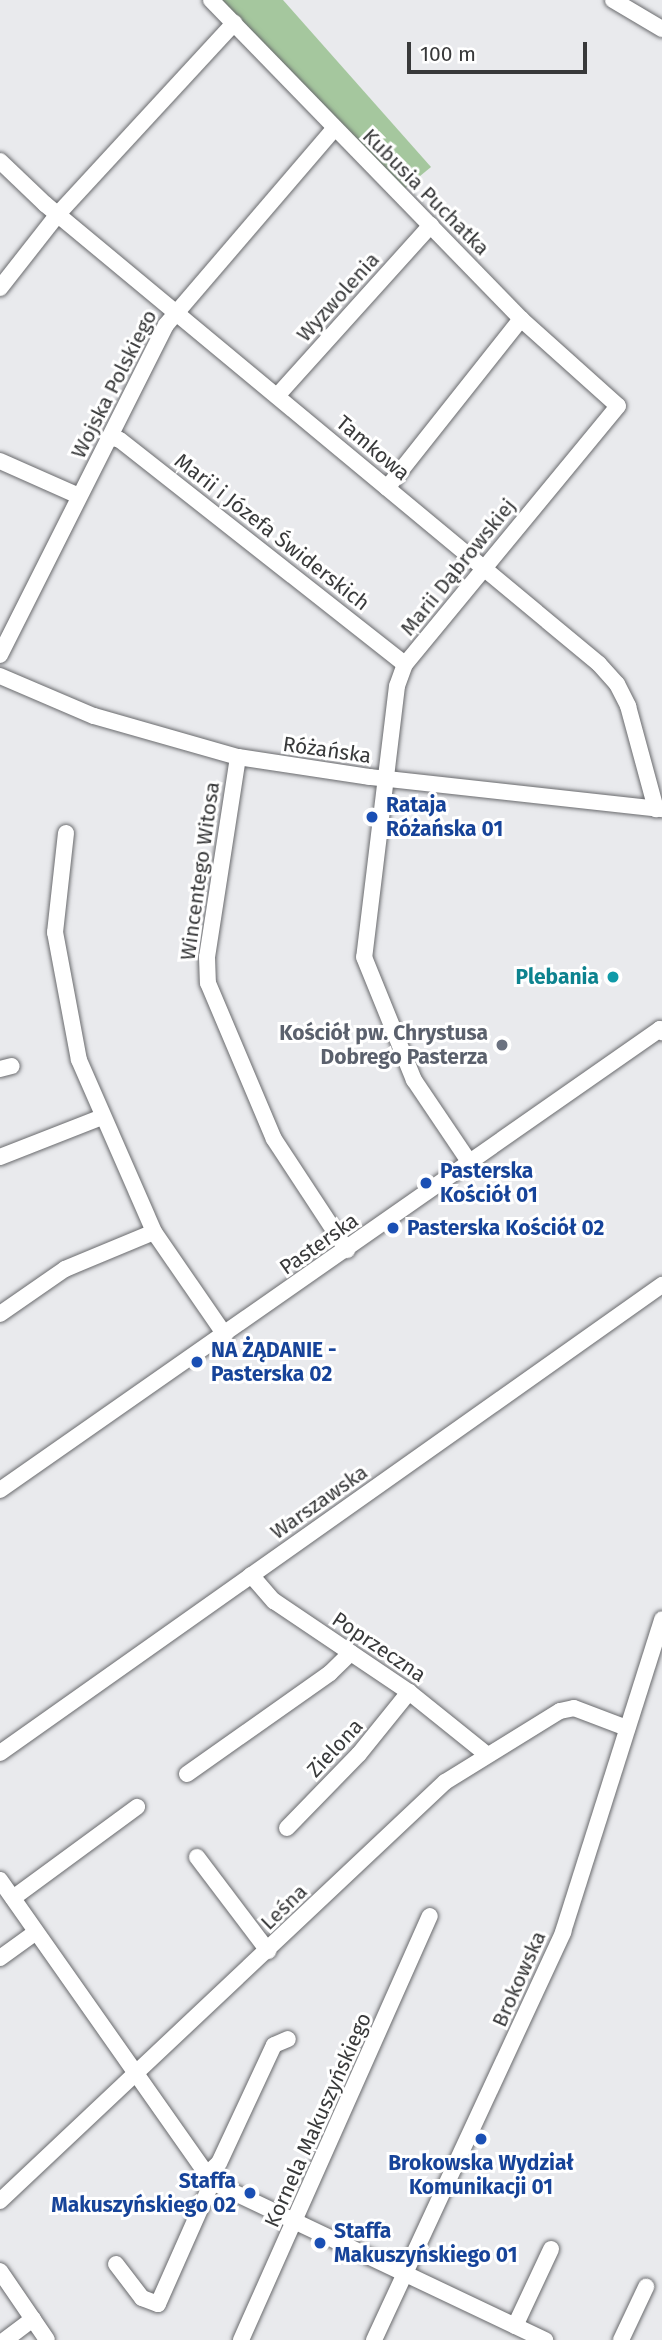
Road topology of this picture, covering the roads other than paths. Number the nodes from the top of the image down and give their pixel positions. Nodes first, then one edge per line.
1 (211, 0) edge
2 (613, 0) edge
3 (234, 23) junction
4 (662, 29) edge
5 (334, 129) junction
6 (0, 161) edge
7 (58, 214) junction
8 (430, 225) junction
9 (0, 288) edge
10 (175, 312) junction
11 (521, 319) junction
12 (277, 396) junction
13 (618, 406) joint
14 (110, 436) junction
15 (0, 461) edge
16 (387, 488) junction
17 (79, 496) junction
18 (485, 568) junction
19 (0, 656) edge
20 (405, 664) junction
21 (0, 676) edge
22 (238, 757) junction
23 (387, 779) junction
24 (659, 809) edge
25 (66, 833) dead end
26 (661, 1031) edge
27 (102, 1117) junction
28 (0, 1157) edge
29 (470, 1163) junction
30 (154, 1232) junction
31 (347, 1250) junction
32 (662, 1285) edge
33 (0, 1314) edge
34 (225, 1335) junction
35 (0, 1490) edge
36 (251, 1575) junction
37 (661, 1629) edge
38 (351, 1653) junction
39 (409, 1692) junction
40 (628, 1728) junction
41 (0, 1753) edge
42 (485, 1753) junction
43 (187, 1774) dead end
44 (137, 1807) dead end
45 (287, 1828) dead end
46 (197, 1857) dead end
47 (0, 1880) edge
48 (13, 1898) junction
49 (430, 1916) dead end
50 (36, 1932) junction
51 (268, 1951) junction
52 (0, 1958) edge
53 (288, 2039) dead end
54 (137, 2072) junction
55 (210, 2178) junction
56 (0, 2201) edge
57 (296, 2224) junction
58 (551, 2249) dead end
59 (116, 2264) dead end
60 (0, 2271) edge
61 (404, 2276) junction
62 (646, 2287) dead end
63 (33, 2319) junction
64 (515, 2326) junction
65 (5, 2340) edge
66 (47, 2340) edge
67 (241, 2340) edge
68 (374, 2340) edge
69 (545, 2340) edge
70 (621, 2340) edge

1 - 3 street, Kubusia Puchatka
2 - 4 street
3 - 5 street, Kubusia Puchatka
3 - 7 street
5 - 8 street, Kubusia Puchatka
5 - 10 street, Wojska Polskiego
6 - 7 street, Tamkowa
7 - 9 street
7 - 10 street, Tamkowa
8 - 11 street, Kubusia Puchatka
8 - 12 street, Wyzwolenia
10 - 12 street, Tamkowa
10 - 14 street, Wojska Polskiego
11 - 13 street, Kubusia Puchatka
11 - 16 street
12 - 16 street, Tamkowa
13 - 18 street, Marii Dąbrowskiej
14 - 17 street, Wojska Polskiego
14 - 20 street, Marii i Józefa Świderskich
15 - 17 street
16 - 18 street, Tamkowa
17 - 19 street, Wojska Polskiego
18 - 20 street, Marii Dąbrowskiej
18 - 24 street, Tamkowa
20 - 23 street, Marii Dąbrowskiej
21 - 22 street, Różańska
22 - 23 street, Różańska
22 - 31 street, Wincentego Witosa
23 - 24 street, Różańska
23 - 29 street, Marii Dąbrowskiej
25 - 27 street
26 - 29 street, Pasterska
27 - 28 street
27 - 30 street
29 - 31 street, Pasterska
30 - 33 street
30 - 34 street
31 - 34 street, Pasterska
32 - 36 street, Warszawska
34 - 35 street, Pasterska
36 - 38 street, Poprzeczna
36 - 41 street, Warszawska
37 - 40 street, Brokowska
38 - 39 street, Poprzeczna
38 - 43 street
39 - 42 street, Poprzeczna
39 - 45 street, Zielona
40 - 42 street, Leśna
40 - 61 street, Brokowska
42 - 51 street, Leśna
44 - 48 street
46 - 51 street
47 - 48 street
48 - 50 street
49 - 57 street, Kornela Makuszyńskiego
50 - 52 street
50 - 54 street
51 - 54 street, Leśna
53 - 55 street
54 - 55 street
54 - 56 street, Leśna
55 - 57 street
55 - 59 street
57 - 61 street
57 - 67 street, Kornela Makuszyńskiego
58 - 64 street
60 - 63 street
61 - 64 street
61 - 68 street, Brokowska
62 - 70 street
63 - 65 street
63 - 66 street
64 - 69 street

